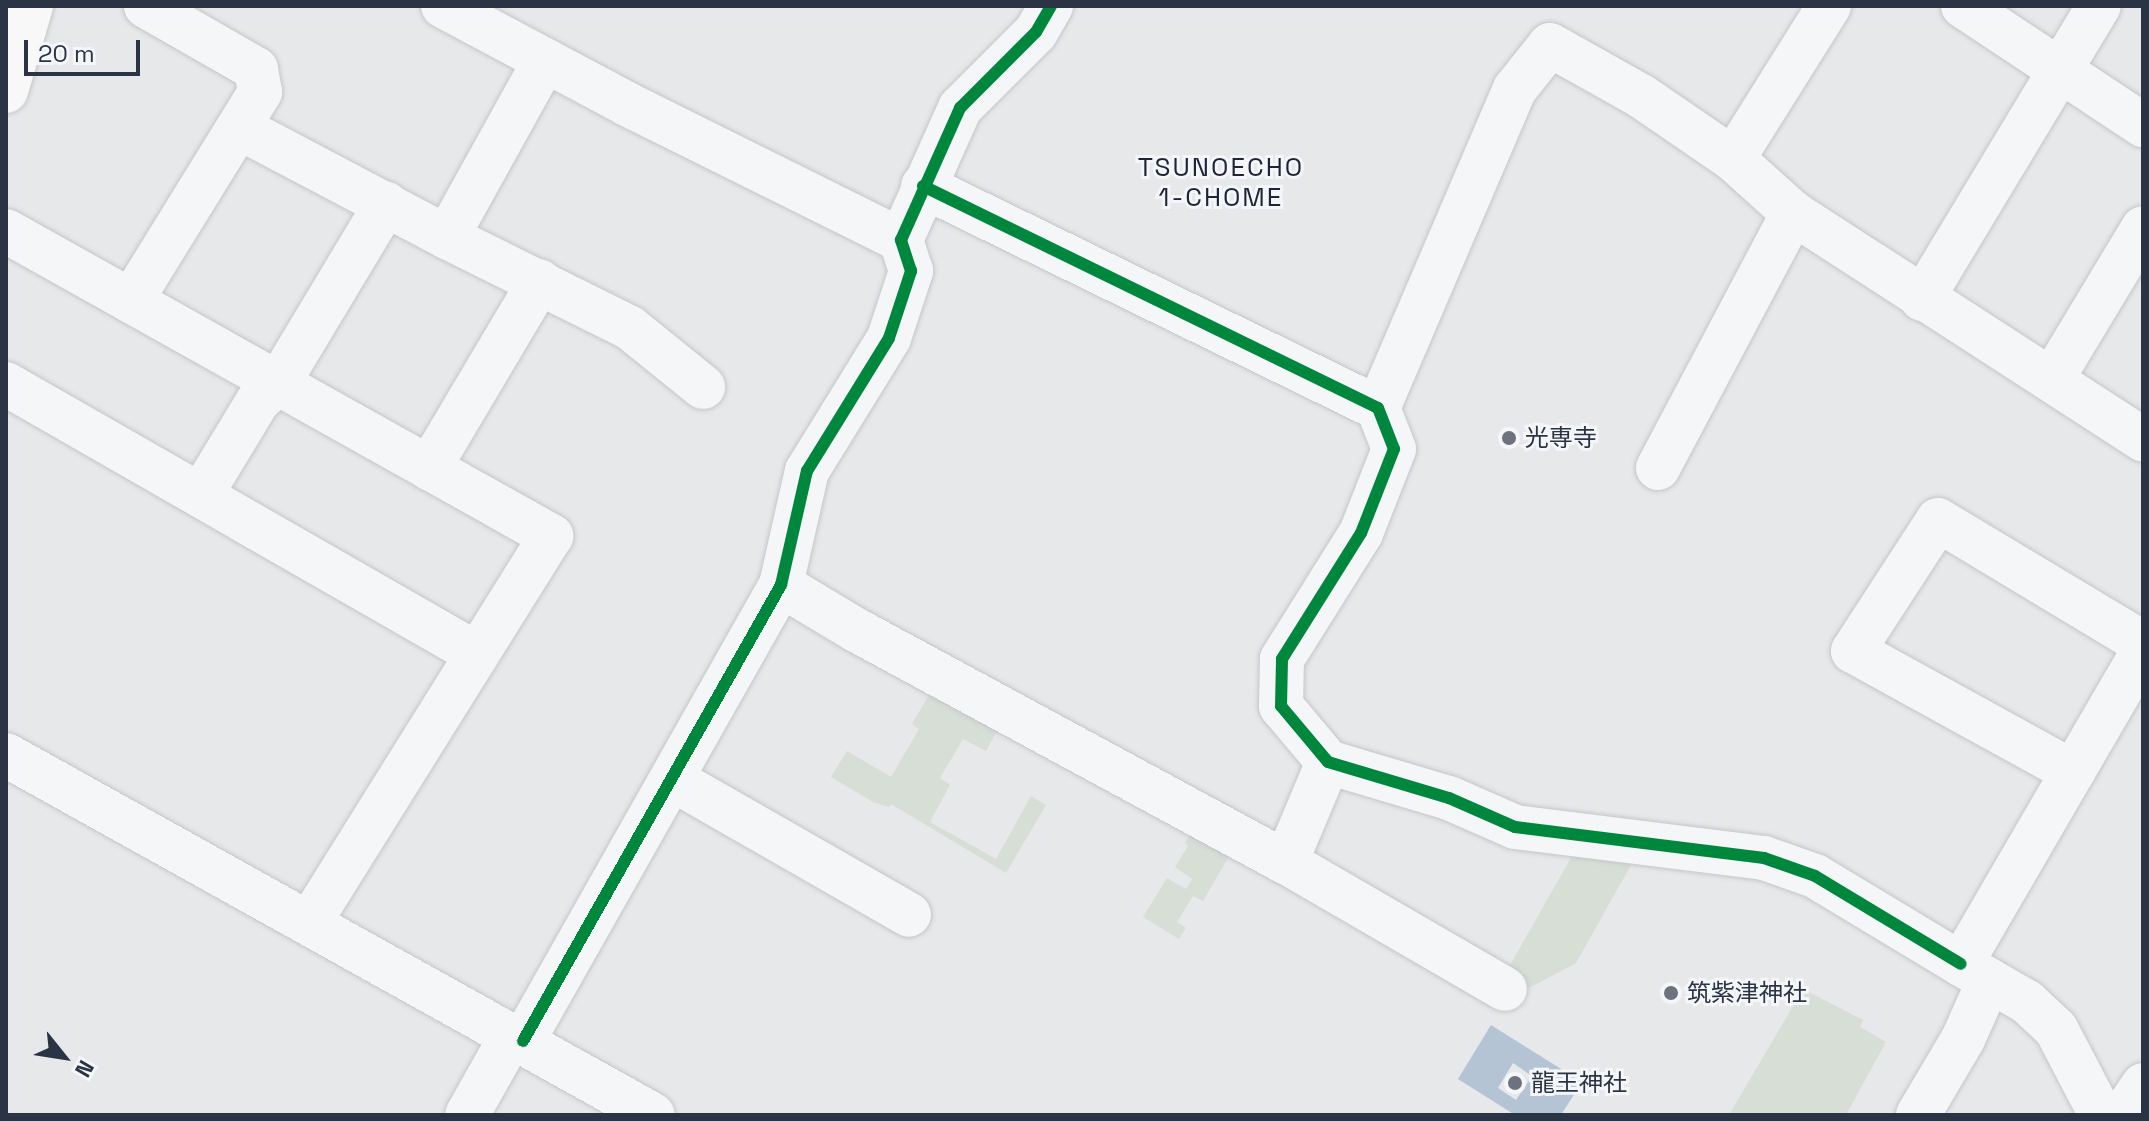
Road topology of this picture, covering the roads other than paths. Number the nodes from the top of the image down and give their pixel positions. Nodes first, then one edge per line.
1 (31, 6) edge
2 (146, 6) edge
3 (443, 6) edge
4 (1051, 6) edge
5 (1829, 6) edge
6 (1963, 6) edge
7 (2099, 6) edge
8 (545, 60) junction
9 (2060, 70) junction
10 (6, 91) edge
11 (2143, 125) edge
12 (240, 128) junction
13 (1733, 159) junction
14 (923, 186) junction
15 (386, 204) junction
16 (1793, 213) junction
17 (2143, 228) edge
18 (6, 231) edge
19 (447, 237) junction
20 (901, 240) junction
21 (540, 281) junction
22 (1922, 299) junction
23 (131, 301) junction
24 (2052, 379) junction
25 (279, 382) junction
26 (6, 384) edge
27 (703, 387) dead end
28 (1378, 408) junction
29 (2143, 439) edge
30 (429, 468) junction
31 (1658, 468) dead end
32 (201, 495) junction
33 (781, 585) junction
34 (2143, 643) edge
35 (2143, 651) edge
36 (477, 654) junction
37 (6, 755) edge
38 (1328, 762) junction
39 (2073, 772) junction
40 (672, 779) junction
41 (1286, 862) junction
42 (909, 915) dead end
43 (309, 923) junction
44 (1975, 973) junction
45 (1505, 989) dead end
46 (518, 1038) junction
47 (2143, 1085) edge
48 (467, 1115) edge
49 (653, 1115) edge
50 (1918, 1115) edge
51 (2101, 1115) edge
52 (2123, 1115) edge

1 - 10 main road
2 - 12 street
3 - 8 street
4 - 14 street
5 - 13 street
6 - 9 street
7 - 9 street
8 - 19 street
8 - 20 street
9 - 11 street
9 - 22 street
12 - 15 street
12 - 23 street
13 - 16 street
13 - 28 street
14 - 20 street
14 - 28 street
15 - 19 street
15 - 25 street
16 - 22 street
16 - 31 street
17 - 24 street
18 - 23 street
19 - 21 street
20 - 33 street
21 - 27 street
21 - 30 street
22 - 24 street
23 - 25 street
24 - 29 street
25 - 30 street
25 - 32 street
26 - 32 street
28 - 38 street
30 - 36 street
32 - 36 street
33 - 40 street
33 - 41 street
34 - 39 street
35 - 39 street
36 - 43 street
37 - 43 street
38 - 41 street
38 - 44 street
39 - 44 street
40 - 42 street
40 - 46 street
41 - 45 street
43 - 46 street
44 - 50 street
44 - 51 street
46 - 48 street
46 - 49 street
47 - 52 street

